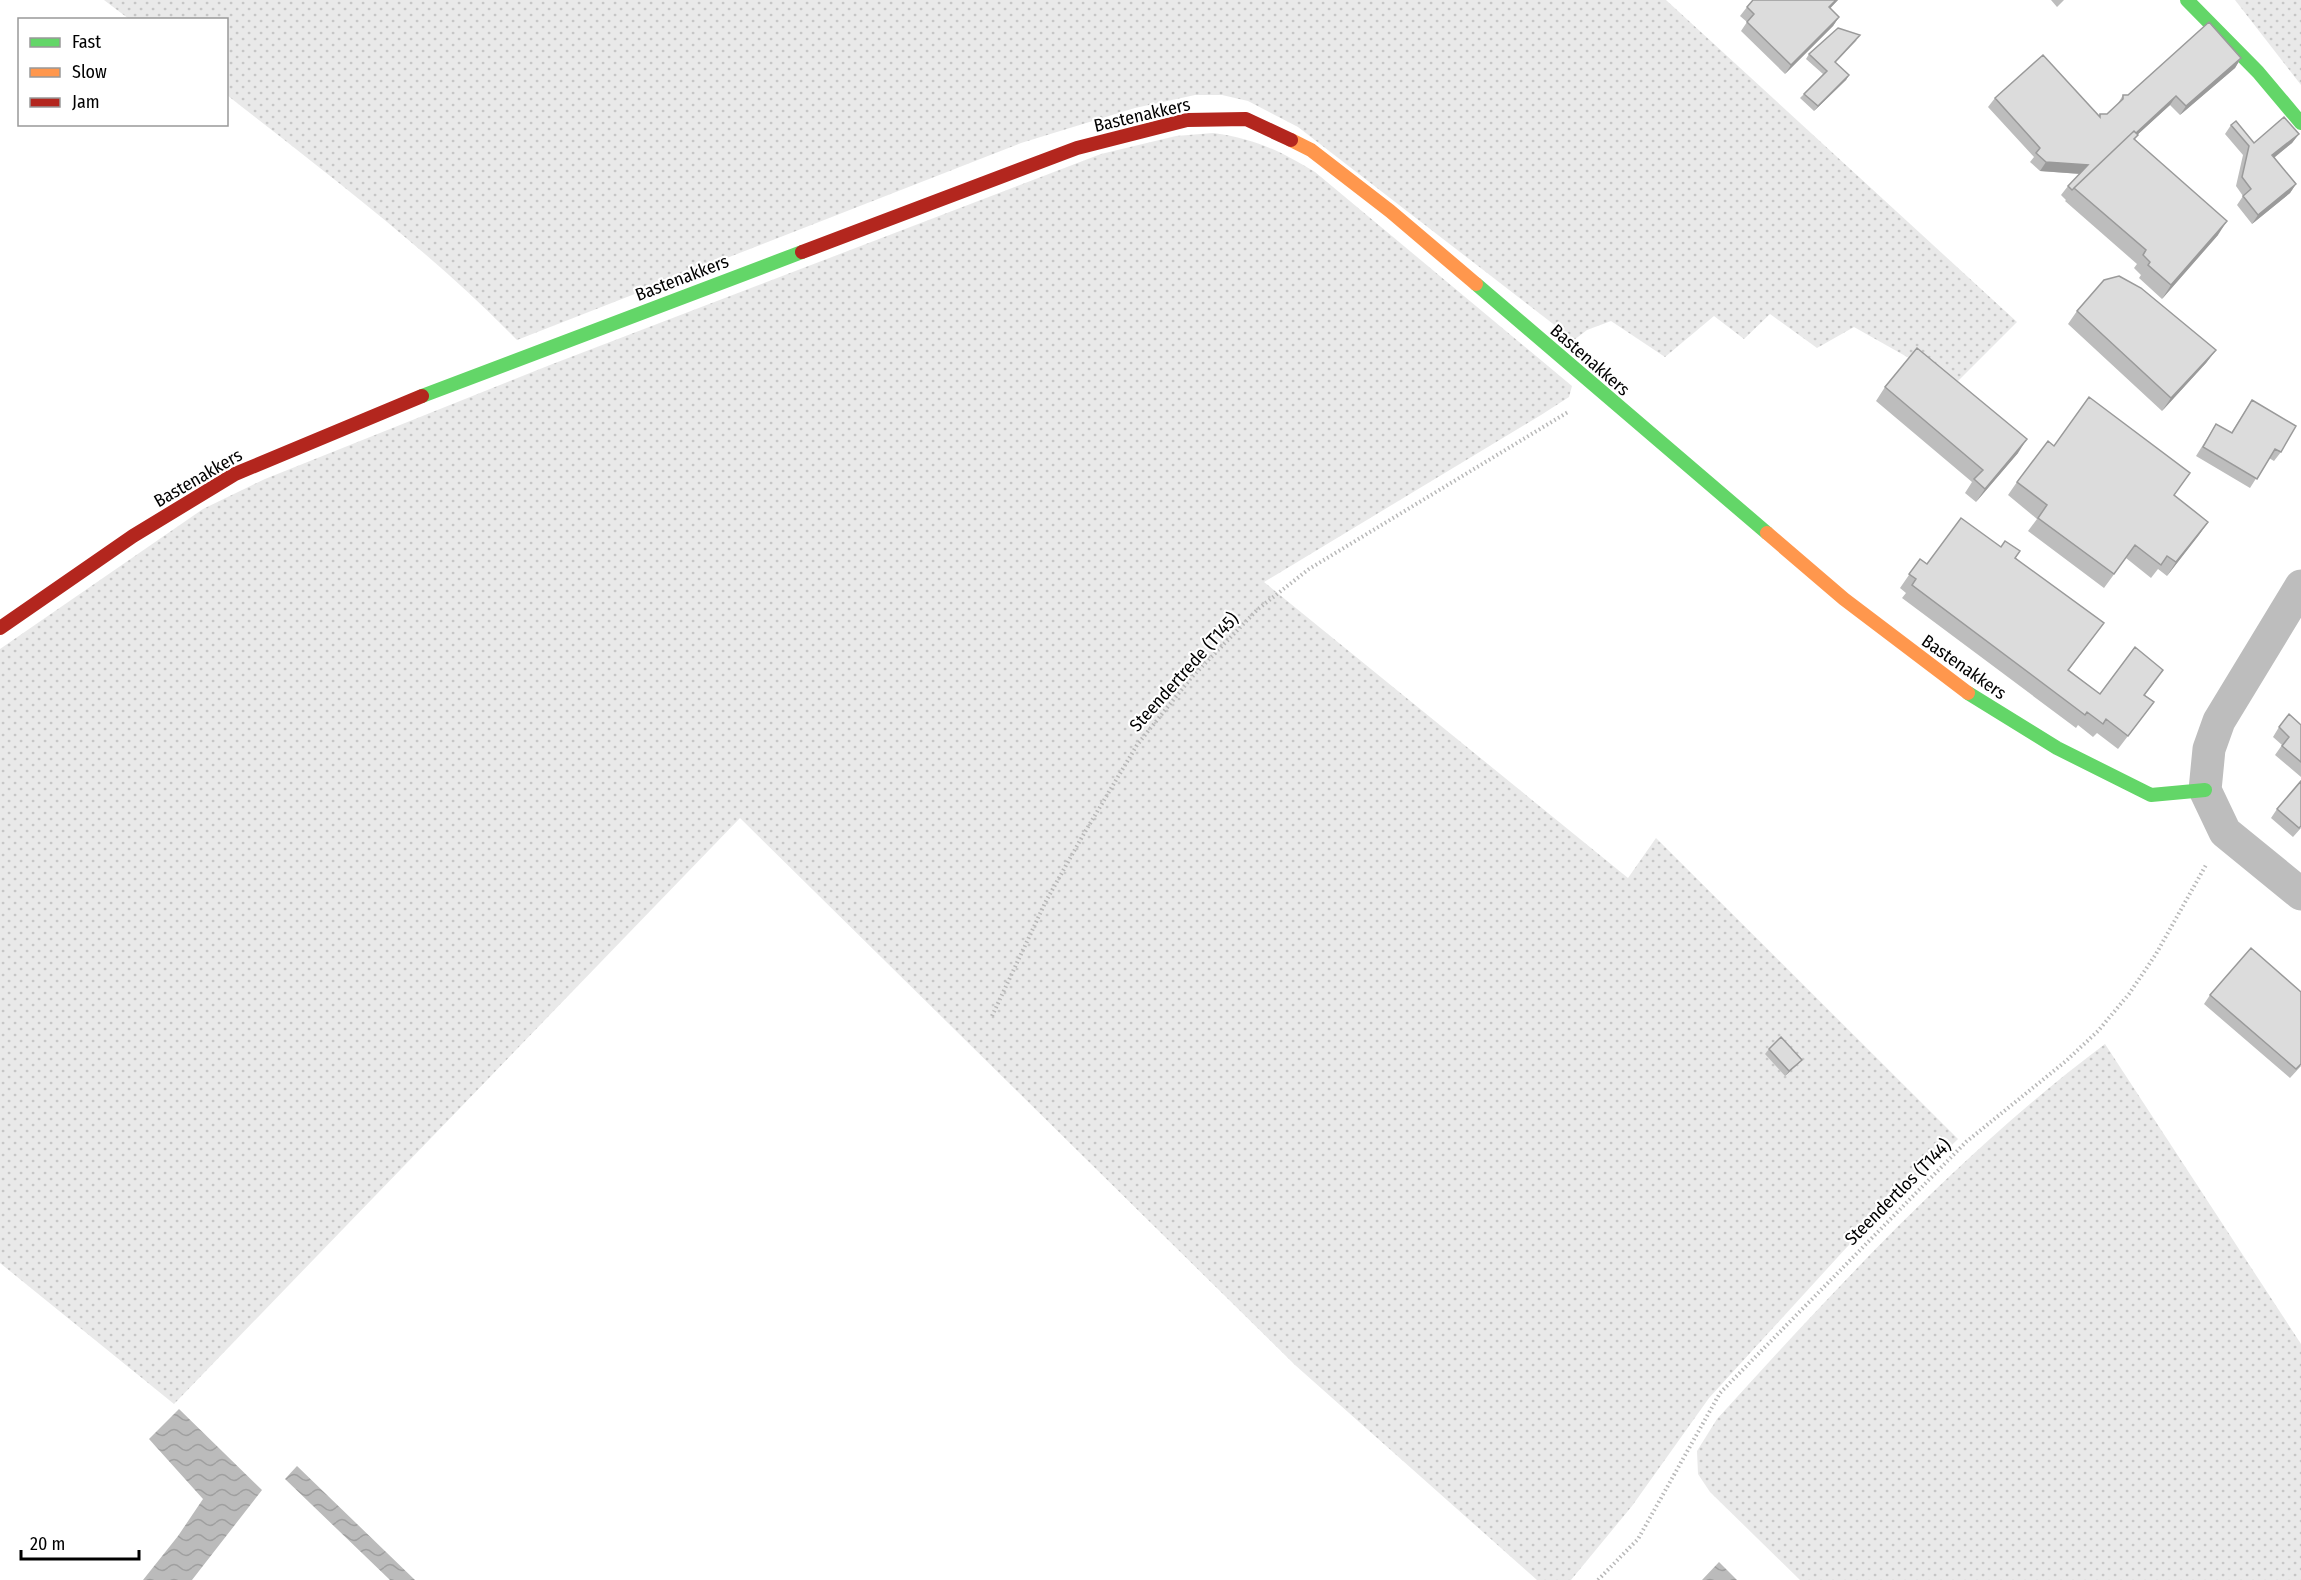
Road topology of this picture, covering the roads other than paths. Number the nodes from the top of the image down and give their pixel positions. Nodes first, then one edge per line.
1 (2187, 0) edge
2 (2301, 123) edge
3 (2301, 586) edge
4 (0, 628) edge
5 (2205, 789) junction
6 (2301, 894) edge

1 - 2 street
3 - 5 street
4 - 5 street, Bastenakkers
5 - 6 street

